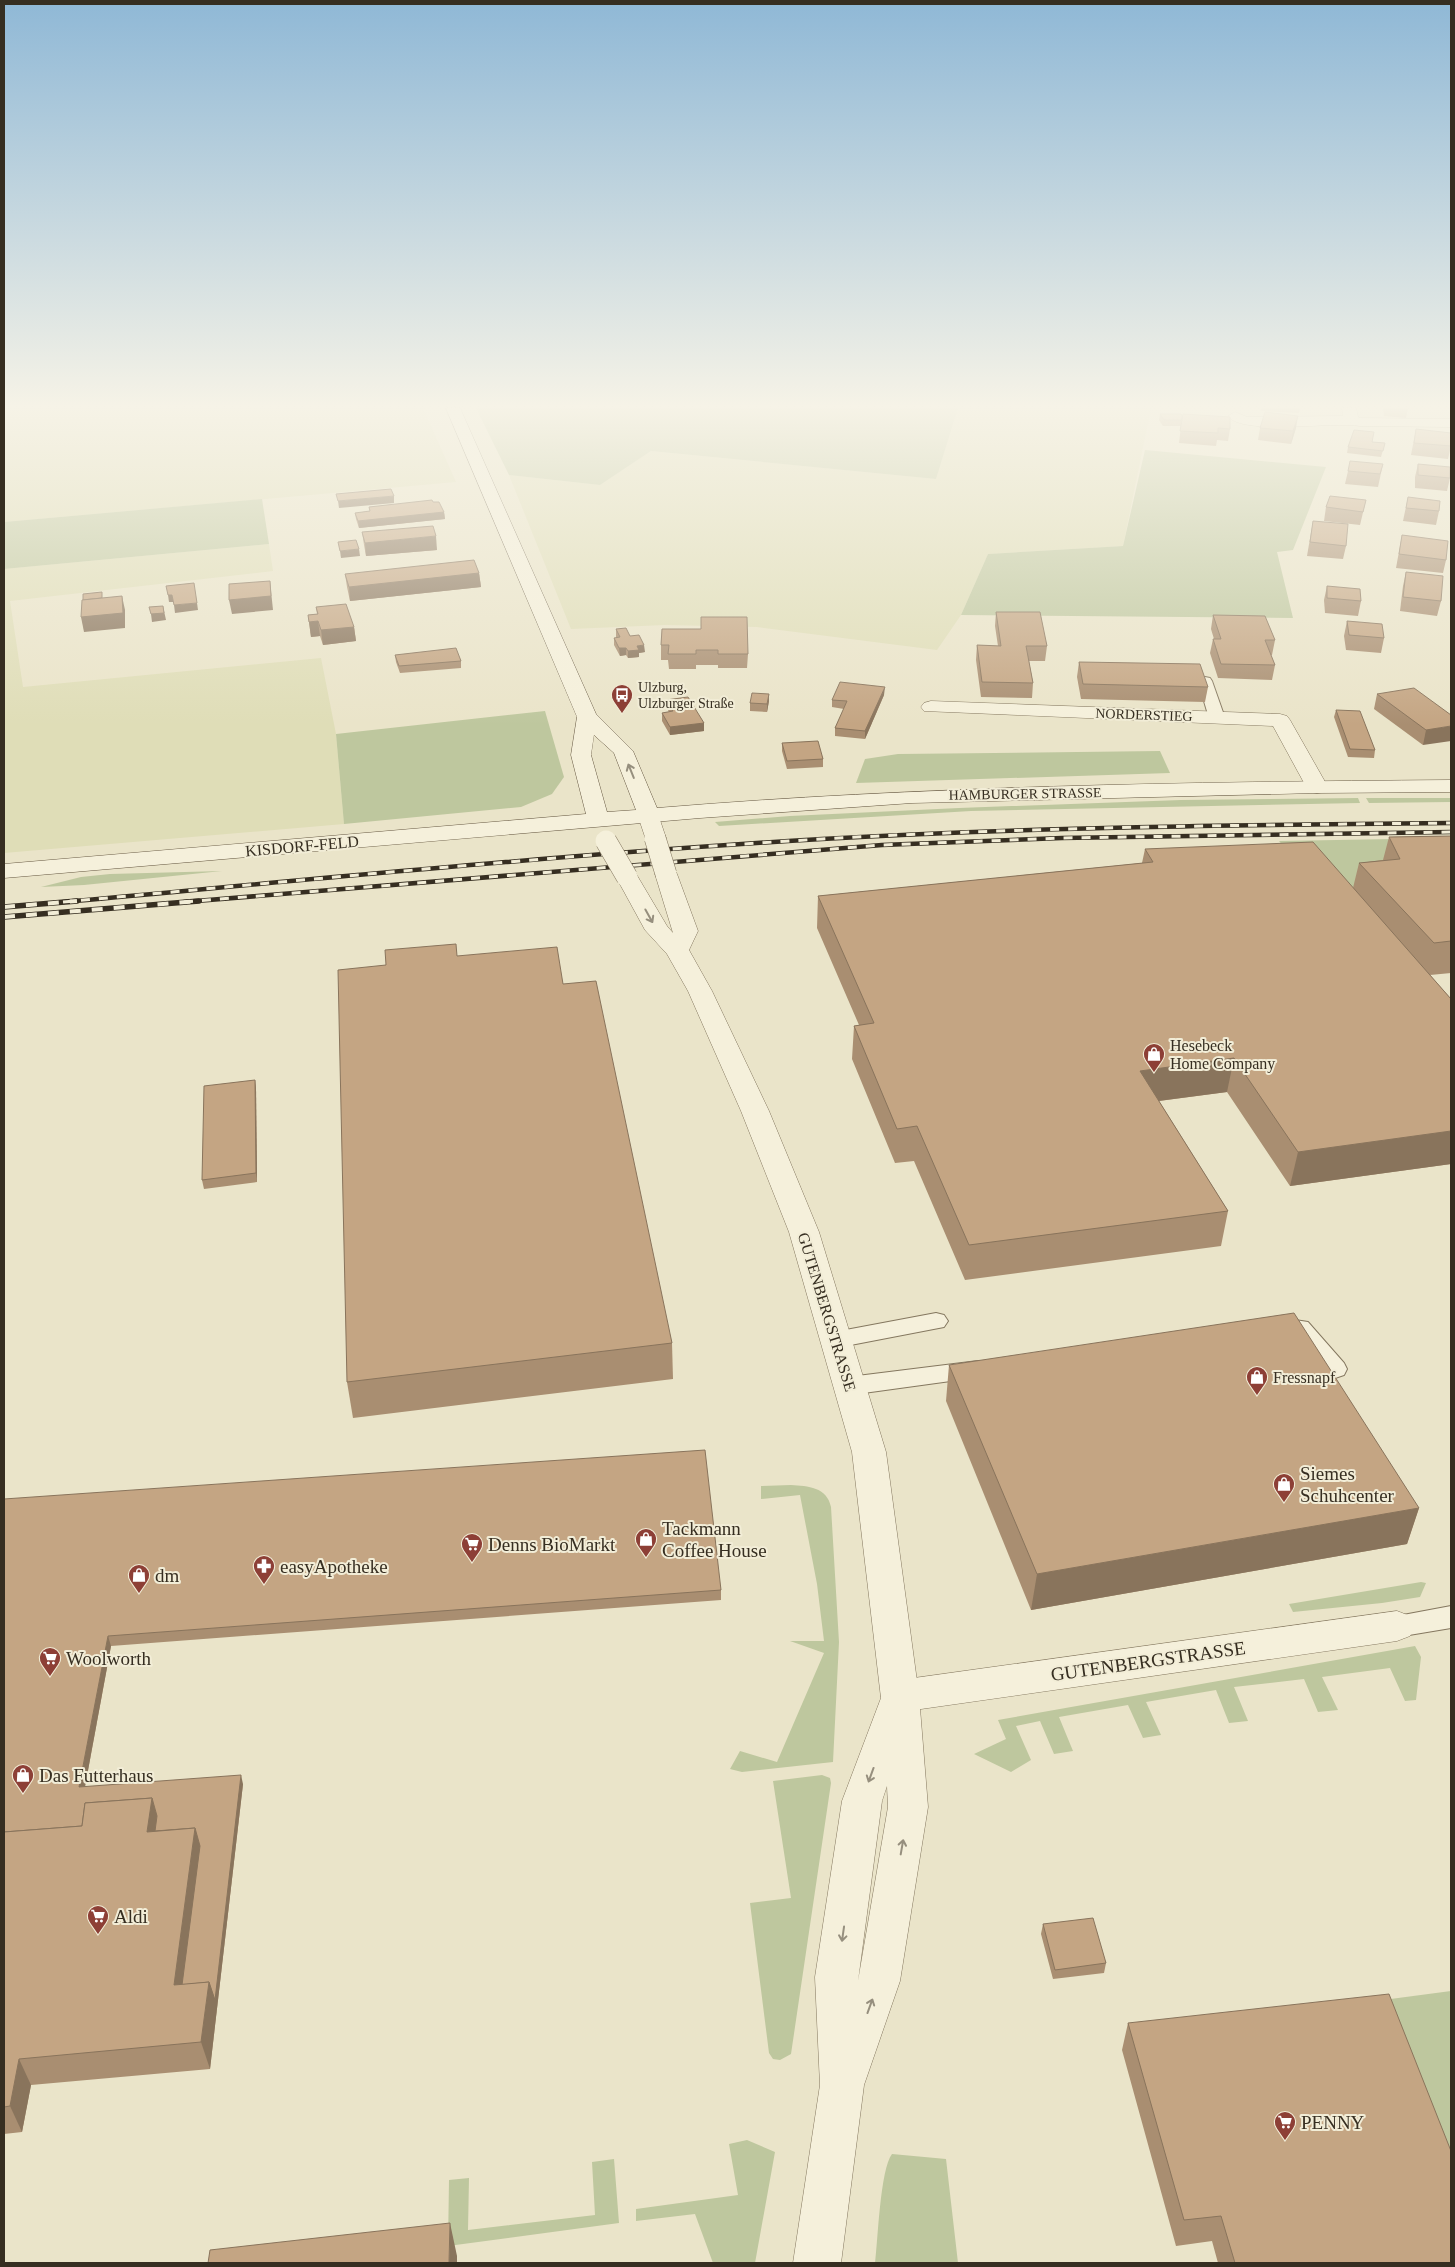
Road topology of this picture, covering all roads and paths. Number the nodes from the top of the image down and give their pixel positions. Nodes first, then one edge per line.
1 (499, 514) edge
2 (1205, 681) edge
3 (931, 707) dead end
4 (587, 717) junction
5 (1217, 718) junction
6 (1451, 786) edge
7 (1317, 787) junction
8 (649, 816) junction
9 (603, 831) junction
10 (4, 871) edge
11 (677, 950) junction
12 (936, 1321) dead end
13 (1270, 1332) edge
14 (835, 1340) junction
15 (996, 1367) edge
16 (1335, 1369) dead end
17 (849, 1386) junction
18 (1451, 1617) edge
19 (1397, 1626) joint
20 (900, 1696) junction
21 (817, 2263) edge

1 - 4 main road
2 - 5 lane
3 - 5 main road, NORDERSTIEG
8 -> 4 main road
4 - 9 main road, GUTENBERGSTRASSE
5 - 7 main road, NORDERSTIEG
6 - 7 main road, HAMBURGER STRASSE
7 - 8 main road, HAMBURGER STRASSE
8 - 9 main road, HAMBURGER STRASSE
8 - 11 main road, bridge
9 - 10 main road, KISDORF-FELD
9 -> 11 main road, GUTENBERGSTRASSE, bridge
11 - 14 main road, GUTENBERGSTRASSE
12 - 14 lane
13 - 16 lane
14 - 17 main road, GUTENBERGSTRASSE
15 - 17 lane
17 - 20 main road, GUTENBERGSTRASSE
18 - 19 lane
19 - 20 main road, GUTENBERGSTRASSE
20 - 21 main road, GUTENBERGSTRASSE

